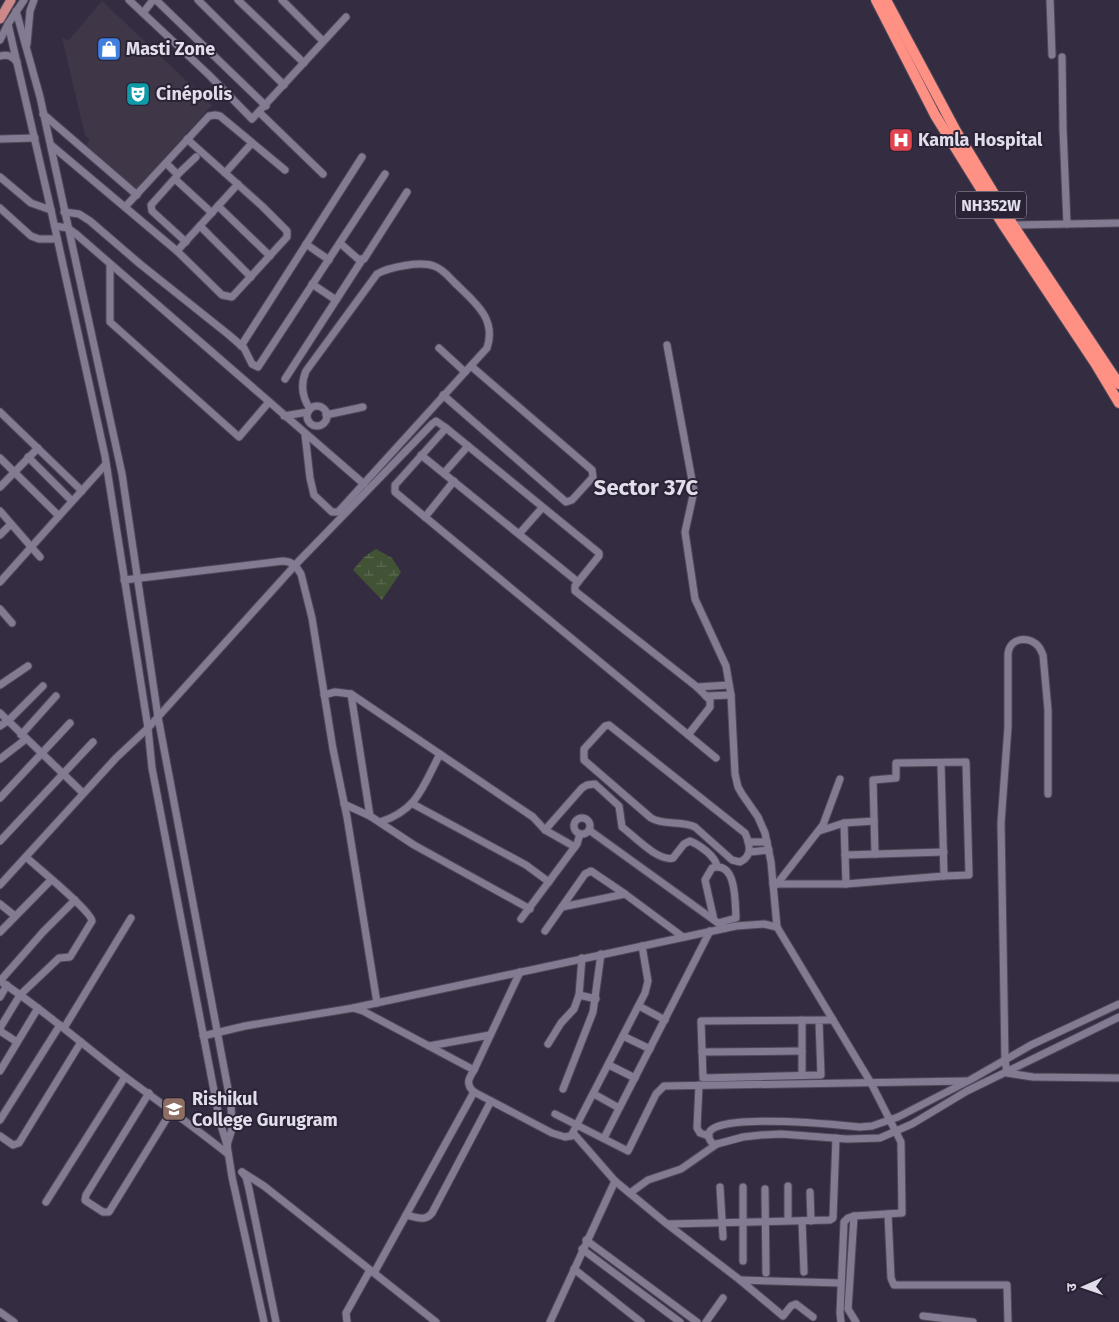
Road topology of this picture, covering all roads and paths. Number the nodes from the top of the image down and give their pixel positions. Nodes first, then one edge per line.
1 (12, 0) edge
2 (24, 0) edge
3 (34, 0) edge
4 (129, 0) edge
5 (155, 0) edge
6 (198, 0) edge
7 (238, 0) edge
8 (282, 0) edge
9 (876, 0) edge
10 (886, 0) edge
11 (1050, 0) edge
12 (16, 11) junction
13 (143, 13) junction
14 (346, 17) dead end
15 (4, 18) edge
16 (0, 40) edge
17 (323, 41) junction
18 (27, 51) junction
19 (0, 56) edge
20 (1052, 56) dead end
21 (1062, 57) dead end
22 (17, 62) junction
23 (304, 63) junction
24 (284, 85) junction
25 (266, 106) junction
26 (259, 112) junction
27 (43, 114) junction
28 (35, 138) junction
29 (0, 139) edge
30 (187, 139) junction
31 (252, 143) junction
32 (51, 145) junction
33 (196, 157) dead end
34 (362, 157) dead end
35 (166, 163) junction
36 (285, 170) dead end
37 (225, 174) junction
38 (323, 174) dead end
39 (385, 174) dead end
40 (0, 177) edge
41 (176, 177) junction
42 (238, 184) junction
43 (407, 192) dead end
44 (137, 196) junction
45 (218, 206) junction
46 (0, 208) edge
47 (125, 208) junction
48 (52, 210) junction
49 (64, 212) junction
50 (212, 213) junction
51 (1119, 223) edge
52 (1067, 224) junction
53 (55, 226) junction
54 (200, 226) junction
55 (1008, 226) junction
56 (68, 228) junction
57 (57, 239) junction
58 (186, 242) junction
59 (340, 243) junction
60 (306, 244) junction
61 (177, 251) junction
62 (270, 256) junction
63 (329, 260) junction
64 (362, 260) junction
65 (110, 264) junction
66 (251, 278) junction
67 (312, 284) junction
68 (336, 300) junction
69 (667, 345) dead end
70 (241, 346) junction
71 (439, 348) dead end
72 (471, 366) junction
73 (465, 372) junction
74 (284, 379) dead end
75 (1119, 384) edge
76 (443, 395) junction
77 (268, 402) junction
78 (1119, 403) edge
79 (363, 407) dead end
80 (309, 411) junction
81 (0, 412) edge
82 (326, 414) junction
83 (284, 416) junction
84 (316, 426) junction
85 (446, 428) junction
86 (307, 436) junction
87 (468, 446) junction
88 (38, 448) junction
89 (422, 455) junction
90 (28, 457) junction
91 (0, 458) edge
92 (106, 464) junction
93 (14, 472) junction
94 (444, 473) junction
95 (454, 481) junction
96 (364, 484) junction
97 (0, 487) edge
98 (82, 491) junction
99 (72, 501) junction
100 (542, 508) junction
101 (0, 511) edge
102 (60, 516) junction
103 (425, 518) junction
104 (12, 524) junction
105 (519, 534) junction
106 (0, 535) edge
107 (32, 549) junction
108 (40, 557) dead end
109 (295, 565) junction
110 (137, 578) junction
111 (124, 580) junction
112 (0, 582) edge
113 (578, 582) junction
114 (0, 609) edge
115 (12, 623) dead end
116 (28, 666) dead end
117 (0, 685) edge
118 (729, 685) junction
119 (43, 686) dead end
120 (697, 687) junction
121 (351, 694) junction
122 (324, 695) junction
123 (731, 695) junction
124 (56, 696) dead end
125 (706, 696) junction
126 (0, 713) edge
127 (158, 717) junction
128 (8, 720) junction
129 (70, 722) dead end
130 (0, 726) edge
131 (148, 728) junction
132 (688, 735) junction
133 (24, 737) junction
134 (93, 742) dead end
135 (41, 754) junction
136 (440, 754) junction
137 (716, 758) dead end
138 (0, 759) edge
139 (941, 764) junction
140 (62, 774) junction
141 (840, 778) dead end
142 (83, 794) junction
143 (1048, 794) dead end
144 (0, 798) edge
145 (344, 804) junction
146 (413, 804) junction
147 (370, 816) junction
148 (874, 821) junction
149 (380, 822) junction
150 (844, 823) junction
151 (545, 830) junction
152 (588, 830) junction
153 (819, 832) junction
154 (580, 834) junction
155 (0, 841) edge
156 (748, 842) junction
157 (767, 842) junction
158 (575, 847) junction
159 (769, 850) junction
160 (750, 852) junction
161 (944, 852) junction
162 (875, 854) junction
163 (845, 855) junction
164 (26, 857) junction
165 (717, 866) junction
166 (944, 876) junction
167 (51, 880) junction
168 (549, 882) junction
169 (775, 884) junction
170 (846, 884) junction
171 (0, 885) edge
172 (625, 894) junction
173 (74, 900) junction
174 (0, 904) edge
175 (562, 907) junction
176 (530, 909) junction
177 (15, 916) junction
178 (131, 918) dead end
179 (521, 919) dead end
180 (716, 922) junction
181 (777, 927) junction
182 (725, 928) junction
183 (544, 931) dead end
184 (710, 931) junction
185 (0, 932) edge
186 (684, 937) junction
187 (642, 946) junction
188 (602, 954) junction
189 (582, 958) junction
190 (520, 972) junction
191 (2, 982) edge
192 (20, 994) junction
193 (579, 995) junction
194 (0, 997) edge
195 (596, 999) junction
196 (377, 1003) junction
197 (1119, 1004) edge
198 (639, 1006) junction
199 (38, 1008) junction
200 (353, 1008) junction
201 (1119, 1017) edge
202 (665, 1020) junction
203 (802, 1020) junction
204 (833, 1020) junction
205 (819, 1021) junction
206 (62, 1027) junction
207 (0, 1029) edge
208 (218, 1032) junction
209 (490, 1035) junction
210 (204, 1036) junction
211 (624, 1036) junction
212 (17, 1042) junction
213 (81, 1042) junction
214 (548, 1044) dead end
215 (429, 1046) junction
216 (650, 1049) junction
217 (802, 1051) junction
218 (702, 1052) junction
219 (1005, 1060) junction
220 (609, 1065) junction
221 (474, 1070) junction
222 (0, 1071) edge
223 (1007, 1072) junction
224 (802, 1075) junction
225 (125, 1077) junction
226 (635, 1078) junction
227 (1119, 1078) edge
228 (970, 1080) junction
229 (871, 1083) junction
230 (699, 1085) junction
231 (980, 1085) junction
232 (563, 1089) dead end
233 (474, 1092) junction
234 (149, 1093) junction
235 (594, 1094) junction
236 (491, 1101) junction
237 (619, 1108) junction
238 (172, 1110) junction
239 (555, 1114) dead end
240 (0, 1120) edge
241 (890, 1120) junction
242 (578, 1125) junction
243 (896, 1132) junction
244 (0, 1136) edge
245 (571, 1136) junction
246 (709, 1136) junction
247 (604, 1138) junction
248 (836, 1138) junction
249 (717, 1144) junction
250 (227, 1145) junction
251 (228, 1154) junction
252 (232, 1165) junction
253 (242, 1172) junction
254 (615, 1181) junction
255 (788, 1186) dead end
256 (720, 1187) dead end
257 (743, 1187) dead end
258 (765, 1189) dead end
259 (810, 1192) dead end
260 (630, 1193) junction
261 (46, 1202) dead end
262 (888, 1214) junction
263 (406, 1215) junction
264 (854, 1216) junction
265 (788, 1220) junction
266 (802, 1220) junction
267 (766, 1221) junction
268 (811, 1221) junction
269 (722, 1222) junction
270 (743, 1222) junction
271 (667, 1224) junction
272 (723, 1237) dead end
273 (586, 1240) junction
274 (582, 1249) junction
275 (743, 1261) dead end
276 (574, 1269) junction
277 (372, 1272) junction
278 (804, 1272) dead end
279 (766, 1273) dead end
280 (740, 1280) junction
281 (841, 1283) junction
282 (723, 1298) dead end
283 (0, 1312) edge
284 (923, 1316) dead end
285 (813, 1317) dead end
286 (14, 1322) edge
287 (264, 1322) edge
288 (276, 1322) edge
289 (347, 1322) edge
290 (436, 1322) edge
291 (550, 1322) edge
292 (641, 1322) edge
293 (680, 1322) edge
294 (697, 1322) edge
295 (706, 1322) edge
296 (841, 1322) edge
297 (856, 1322) edge
298 (973, 1322) edge
299 (1008, 1322) edge

1 - 15 main road
2 - 12 street
3 - 18 street
4 - 13 street
5 - 13 street
5 - 25 street
6 - 24 street
7 - 23 street
8 - 17 street
9 - 55 highway, NH352W
10 - 55 highway, NH352W
11 - 20 street
12 - 15 street
12 - 18 street
13 - 26 street
14 - 17 street
15 - 16 street
15 - 22 street
17 - 23 street
18 - 27 street
19 - 22 street
21 - 52 street
22 - 28 street
23 - 24 street
24 - 25 street
25 - 26 street
26 - 38 street
27 - 32 street
27 - 44 street
28 - 29 street
28 - 48 street
30 - 31 street
30 - 35 street
30 - 37 street
31 - 36 street
31 - 37 street
32 - 47 street
32 - 49 street
33 - 41 street
34 - 60 street
35 - 41 street
35 - 44 street
37 - 42 street
39 - 59 street
40 - 48 street
41 - 50 street
41 - 58 street
42 - 45 street
42 - 62 street
43 - 64 street
44 - 47 street
45 - 50 street
45 - 62 street
46 - 57 street
47 - 61 street
48 - 53 street
49 - 56 street
49 - 70 street
50 - 54 street
51 - 52 street
52 - 55 street
53 - 56 street
53 - 57 street
54 - 58 street
54 - 66 street
55 - 75 highway, NH352W
55 - 78 highway, NH352W
56 - 65 street
56 - 110 street
57 - 92 street
58 - 61 street
59 - 63 street
59 - 64 street
60 - 63 street
60 - 70 street
61 - 66 street
62 - 66 street
63 - 67 street
64 - 68 street
65 - 77 street
65 - 77 street
67 - 68 street
67 - 70 street
68 - 74 street
69 - 118 street
71 - 73 street
72 - 73 street
72 - 76 street
72 - 80 street
73 - 76 street
76 - 96 street
77 - 83 street
79 - 82 street
80 - 82 street
80 - 83 street
80 - 84 street
81 - 88 street
82 - 84 street
83 - 86 street
84 - 86 street
85 - 87 street
85 - 89 street
85 - 109 street
86 - 96 street
86 - 96 street
87 - 94 street
87 - 100 street
88 - 90 street
88 - 98 street
89 - 94 street
89 - 103 street
90 - 93 street
90 - 99 street
91 - 93 street
92 - 98 street
92 - 111 street
93 - 97 street
93 - 102 street
94 - 95 street
95 - 103 street
95 - 105 street
98 - 99 street
99 - 102 street
100 - 105 street
100 - 113 street
101 - 104 street
102 - 107 street
103 - 132 street
104 - 106 street
104 - 107 street
105 - 113 street
107 - 108 street
107 - 112 street
109 - 110 street
109 - 122 street
109 - 127 street
110 - 111 street
110 - 127 street
111 - 131 street
113 - 120 street
114 - 115 street
116 - 117 street
118 - 120 street
118 - 123 street
119 - 128 street
120 - 125 street
121 - 122 street
121 - 136 street
121 - 147 street
122 - 145 street
123 - 125 street
123 - 157 street
124 - 133 street
125 - 132 street
126 - 128 street
127 - 131 street
127 - 208 street
128 - 130 street
128 - 133 street
129 - 135 street
131 - 142 street
131 - 210 street
132 - 137 street
133 - 135 street
133 - 138 street
134 - 140 street
135 - 140 street
135 - 144 street
136 - 146 street
136 - 151 street
139 - 148 street
139 - 161 street
139 - 166 street
140 - 142 street
140 - 155 street
141 - 153 street
142 - 164 street
143 - 219 street
145 - 147 street
145 - 196 street
146 - 149 street
146 - 168 street
147 - 149 street
148 - 150 street
148 - 162 street
149 - 176 street
150 - 153 street
150 - 163 street
151 - 158 street
151 - 165 street
152 - 154 street
152 - 154 street
152 - 180 street
153 - 169 street
154 - 158 street
156 - 157 street
156 - 160 street
156 - 160 street
157 - 159 street
158 - 168 street
159 - 160 street
159 - 169 street
161 - 162 street
161 - 166 street
162 - 163 street
163 - 170 street
164 - 167 street
164 - 171 street
165 - 180 street
165 - 180 street
166 - 170 street
167 - 173 street
167 - 177 street
168 - 176 street
169 - 170 street
169 - 181 street
172 - 175 street
172 - 175 street
172 - 186 street
173 - 191 street
173 - 192 street
174 - 177 street
175 - 183 street
176 - 179 street
177 - 185 street
178 - 206 street
180 - 182 street
181 - 182 street
181 - 204 street
182 - 184 street
184 - 186 street
184 - 202 street
186 - 187 street
187 - 188 street
187 - 198 street
188 - 189 street
188 - 195 street
189 - 190 street
189 - 193 street
190 - 196 street
190 - 209 street
191 - 192 street
191 - 194 street
192 - 199 street
192 - 207 street
193 - 195 street
193 - 214 street
195 - 232 street
196 - 200 street
197 - 219 street
198 - 202 street
198 - 211 street
199 - 206 street
199 - 212 street
200 - 208 street
200 - 215 street
201 - 223 street
202 - 216 street
203 - 205 street
203 - 217 street
203 - 218 street
204 - 205 street
204 - 229 street
205 - 224 street
206 - 213 street
206 - 240 street
207 - 212 street
208 - 210 street
208 - 250 street
209 - 215 street
209 - 221 street
210 - 250 street
211 - 216 street
211 - 220 street
212 - 222 street
213 - 225 street
213 - 244 street
215 - 221 street
216 - 226 street
217 - 218 street
217 - 224 street
218 - 224 street
219 - 223 street
219 - 228 street
220 - 226 street
220 - 235 street
221 - 233 street
223 - 227 street
223 - 231 street
225 - 234 street
225 - 261 street
226 - 237 street
228 - 229 street
228 - 231 street
228 - 241 street
229 - 230 street
229 - 241 street
230 - 246 street
230 - 247 street
231 - 243 street
233 - 236 street
233 - 263 street
234 - 238 street
234 - 238 street
235 - 237 street
235 - 242 street
236 - 245 street
236 - 263 street
237 - 247 street
238 - 251 street
239 - 242 street
241 - 243 street
241 - 246 street
242 - 245 street
242 - 247 street
243 - 248 street
243 - 262 street
245 - 254 street
246 - 249 street
248 - 249 street
248 - 268 street
249 - 260 street
250 - 251 street
251 - 252 street
252 - 253 street
252 - 287 street
253 - 277 street
253 - 288 street
254 - 260 street
254 - 273 street
255 - 265 street
256 - 269 street
257 - 270 street
258 - 267 street
259 - 268 street
260 - 271 street
262 - 264 street
262 - 299 street
263 - 277 street
264 - 281 street
264 - 297 street
265 - 266 street
265 - 267 street
266 - 268 street
266 - 278 street
267 - 270 street
267 - 279 street
269 - 270 street
269 - 271 street
269 - 272 street
270 - 275 street
271 - 280 street
273 - 274 street
273 - 294 street
274 - 276 street
274 - 293 street
276 - 291 street
276 - 292 street
277 - 289 street
277 - 290 street
280 - 281 street
280 - 285 street
281 - 296 street
282 - 295 street
283 - 286 street
284 - 298 street

